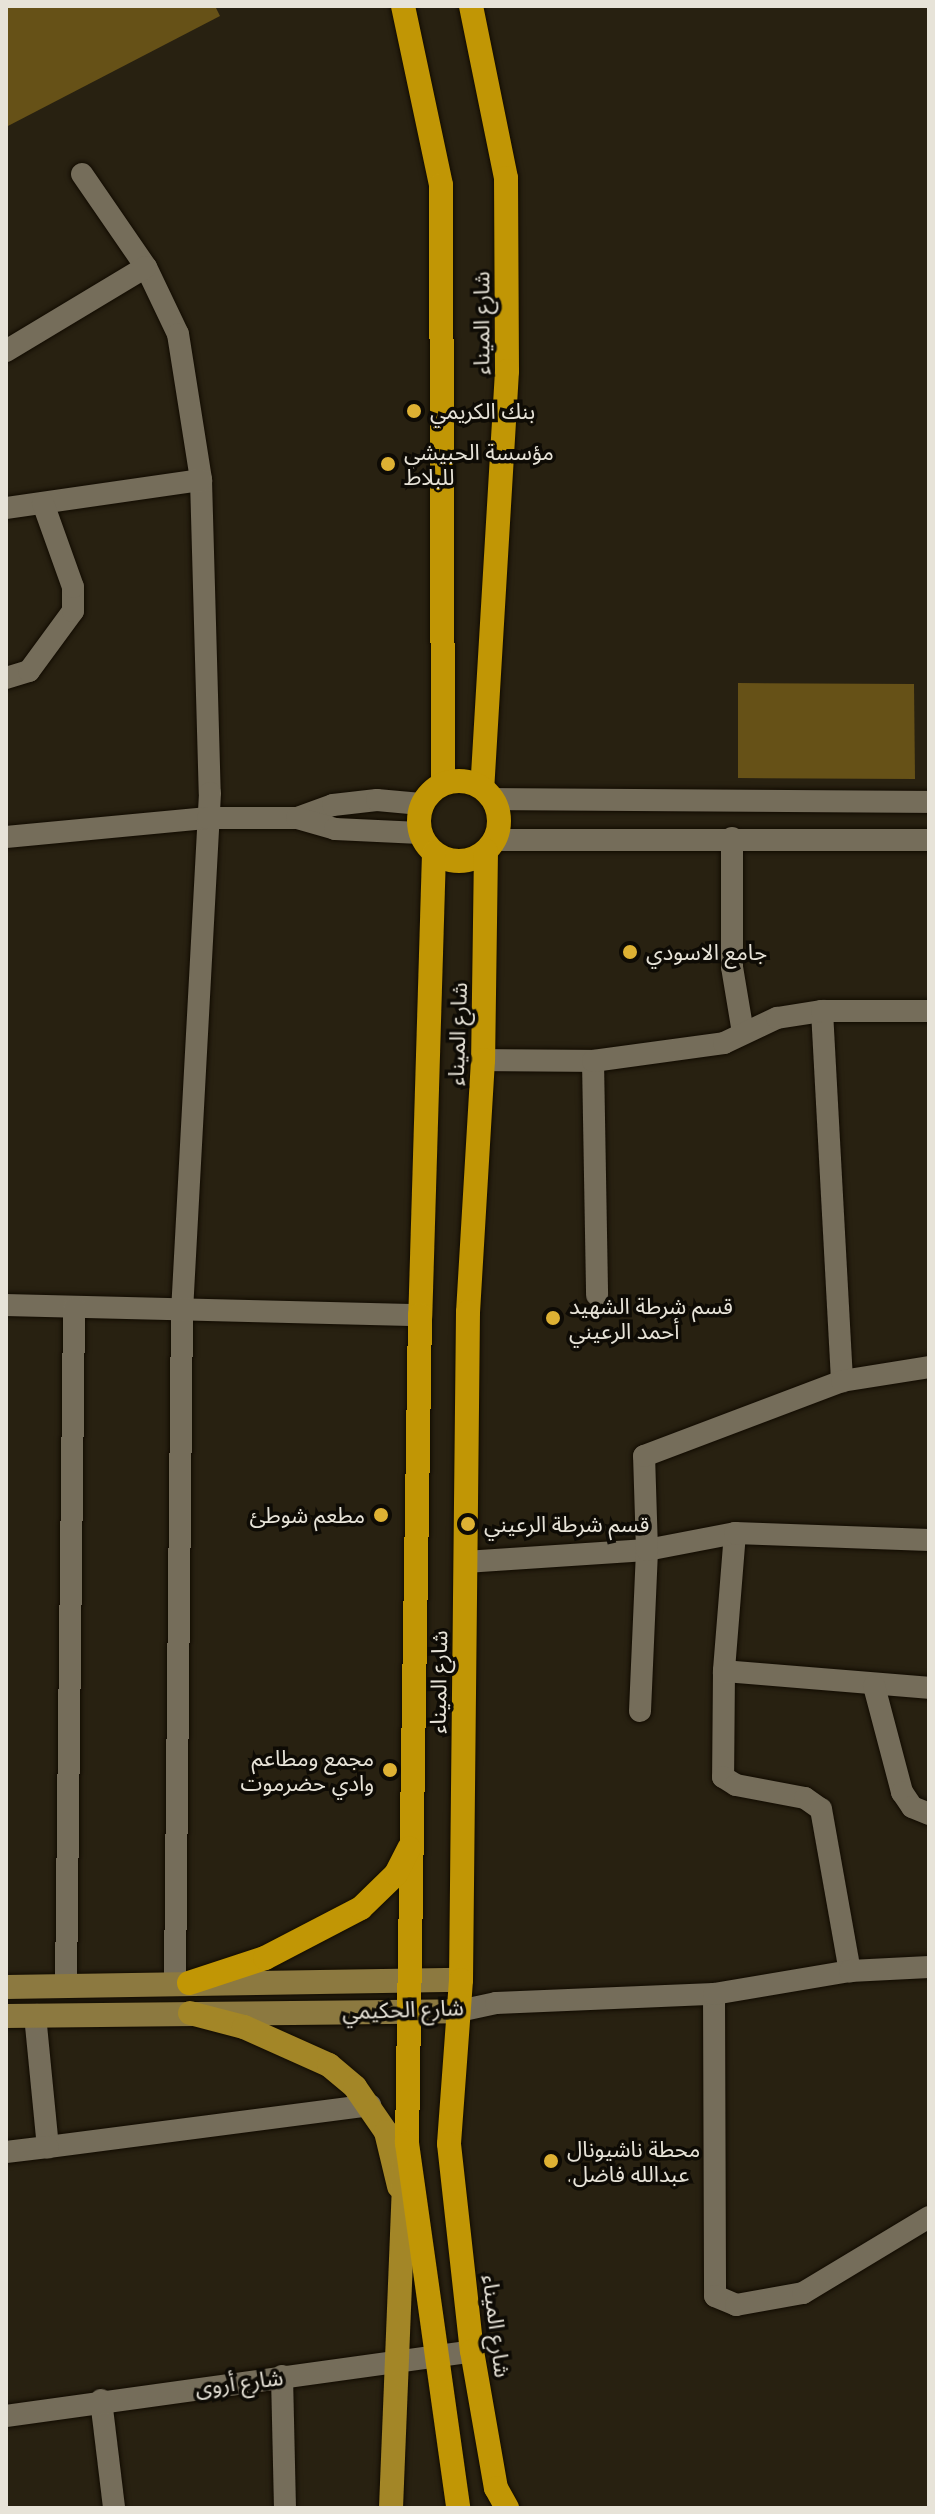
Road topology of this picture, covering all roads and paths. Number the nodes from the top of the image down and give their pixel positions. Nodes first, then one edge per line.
1 (403, 6) edge
2 (471, 6) edge
3 (82, 174) dead end
4 (146, 267) junction
5 (6, 351) edge
6 (201, 480) junction
7 (43, 503) junction
8 (6, 508) edge
9 (6, 678) edge
10 (443, 783) junction
11 (487, 793) junction
12 (929, 802) edge
13 (421, 804) junction
14 (208, 818) junction
15 (297, 818) junction
16 (6, 837) edge
17 (732, 838) junction
18 (929, 840) edge
19 (427, 843) junction
20 (490, 846) junction
21 (822, 1011) junction
22 (929, 1011) edge
23 (743, 1033) junction
24 (483, 1060) junction
25 (593, 1061) junction
26 (597, 1295) dead end
27 (7, 1308) edge
28 (74, 1308) junction
29 (182, 1311) junction
30 (420, 1315) junction
31 (929, 1367) edge
32 (842, 1381) junction
33 (735, 1533) junction
34 (929, 1540) edge
35 (647, 1550) junction
36 (465, 1562) junction
37 (724, 1671) junction
38 (874, 1686) junction
39 (929, 1688) edge
40 (640, 1711) dead end
41 (929, 1814) edge
42 (413, 1838) junction
43 (929, 1967) edge
44 (850, 1971) junction
45 (461, 1980) junction
46 (408, 1981) junction
47 (182, 1984) junction
48 (66, 1986) junction
49 (6, 1987) edge
50 (714, 1994) junction
51 (496, 2003) junction
52 (407, 2011) junction
53 (459, 2011) junction
54 (190, 2013) junction
55 (35, 2015) junction
56 (6, 2016) edge
57 (370, 2105) junction
58 (407, 2143) junction
59 (48, 2147) junction
60 (6, 2152) edge
61 (402, 2203) junction
62 (929, 2217) edge
63 (472, 2351) junction
64 (439, 2358) junction
65 (400, 2361) junction
66 (282, 2376) junction
67 (101, 2400) junction
68 (6, 2416) edge
69 (114, 2508) edge
70 (285, 2508) edge
71 (391, 2508) edge
72 (458, 2508) edge
73 (507, 2508) edge

1 - 10 highway, شارع الميناء
2 - 11 highway, شارع الميناء
3 - 4 street
4 - 5 street
4 - 6 street
6 - 7 street
6 - 14 street
7 - 8 street
7 - 9 street
10 - 11 highway
10 - 13 highway
11 - 12 street
11 - 20 highway
13 - 15 street
13 - 19 highway
14 - 15 street
14 - 16 street
14 - 29 street
15 - 19 street
17 - 18 street
17 - 20 street
17 - 23 street
19 - 20 highway
19 - 30 highway, شارع الميناء
20 - 24 highway, شارع الميناء
21 - 22 street
21 - 23 street
21 - 32 street
23 - 25 street
24 - 25 street
24 - 36 highway, شارع الميناء
25 - 26 street
27 - 28 street
28 - 29 street
28 - 48 street
29 - 30 street
29 - 47 street
30 - 42 highway, شارع الميناء
31 - 32 street
32 - 35 street
33 - 34 street
33 - 35 street
33 - 37 street
35 - 36 street
35 - 40 street
36 - 45 highway, شارع الميناء
37 - 38 street
37 - 44 street
38 - 39 street
38 - 41 street
42 - 46 highway, شارع الميناء
42 - 47 highway
43 - 44 street
44 - 50 street
45 - 46 street, شارع الحكيمي
45 - 51 street, شارع الحكيمي
45 - 53 highway, شارع الميناء
46 - 47 street, شارع الحكيمي
46 - 52 highway, شارع الميناء
47 - 48 street, شارع الحكيمي
48 - 49 street, شارع الحكيمي
50 - 51 street
50 - 62 street
51 - 53 street, شارع الحكيمي
52 - 53 street, شارع الحكيمي
52 - 54 street, شارع الحكيمي
52 - 58 highway, شارع الميناء
53 - 63 highway, شارع الميناء
54 - 55 street, شارع الحكيمي
54 - 57 main road
55 - 56 street, شارع الحكيمي
55 - 59 street
57 - 59 street
57 - 61 main road
58 - 61 main road, شارع الميناء
58 - 64 highway, شارع الميناء
59 - 60 street
61 - 65 main road, شارع الميناء
63 - 64 street, شارع أروى
63 - 73 highway, شارع الميناء
64 - 65 street, شارع أروى
64 - 72 highway, شارع الميناء
65 - 66 street, شارع أروى
65 - 71 main road, شارع الميناء
66 - 67 street, شارع أروى
66 - 70 street
67 - 68 street, شارع أروى
67 - 69 street

